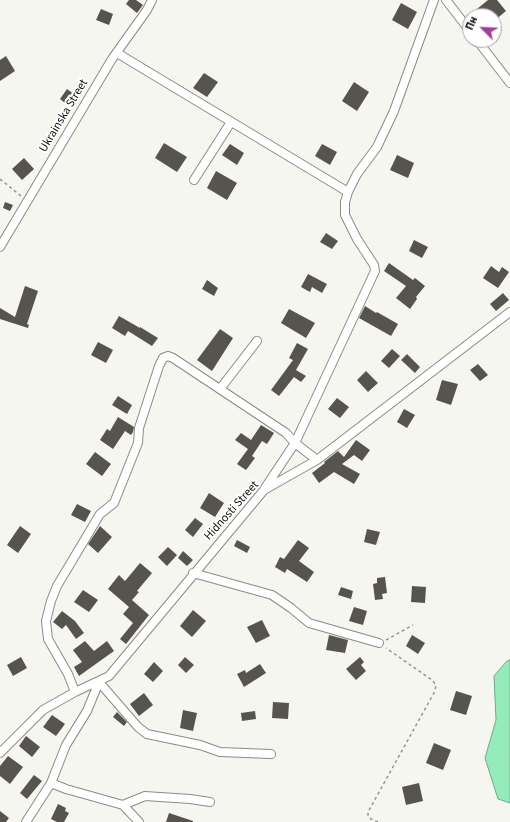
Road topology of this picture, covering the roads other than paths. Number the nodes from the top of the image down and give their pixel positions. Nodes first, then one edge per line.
1 (152, 0) edge
2 (434, 0) edge
3 (446, 0) edge
4 (462, 21) edge
5 (483, 48) edge
6 (117, 53) junction
7 (510, 82) edge
8 (231, 122) junction
9 (194, 180) dead end
10 (348, 192) junction
11 (0, 247) edge
12 (510, 312) edge
13 (257, 341) dead end
14 (220, 389) junction
15 (295, 443) junction
16 (317, 460) junction
17 (264, 490) junction
18 (193, 573) junction
19 (380, 643) road end
20 (99, 682) junction
21 (75, 692) junction
22 (0, 753) edge
23 (271, 754) dead end
24 (51, 783) junction
25 (210, 802) dead end
26 (123, 805) junction
27 (26, 822) edge
28 (139, 822) edge

1 - 6 street, Ukrainska Street
2 - 10 street
3 - 4 street
5 - 7 street
6 - 8 street
6 - 11 street, Ukrainska Street
8 - 9 street
8 - 10 street
10 - 15 street
12 - 16 street, Hidnosti Street
13 - 14 street
14 - 15 street
14 - 21 street
15 - 16 street
15 - 17 street
16 - 17 street, Hidnosti Street
17 - 18 street, Hidnosti Street
18 - 19 street
18 - 20 street, Hidnosti Street
20 - 21 street, Hidnosti Street
20 - 23 street
20 - 24 street
21 - 22 street, Hidnosti Street
24 - 26 street
24 - 27 street
25 - 26 street
26 - 28 street

